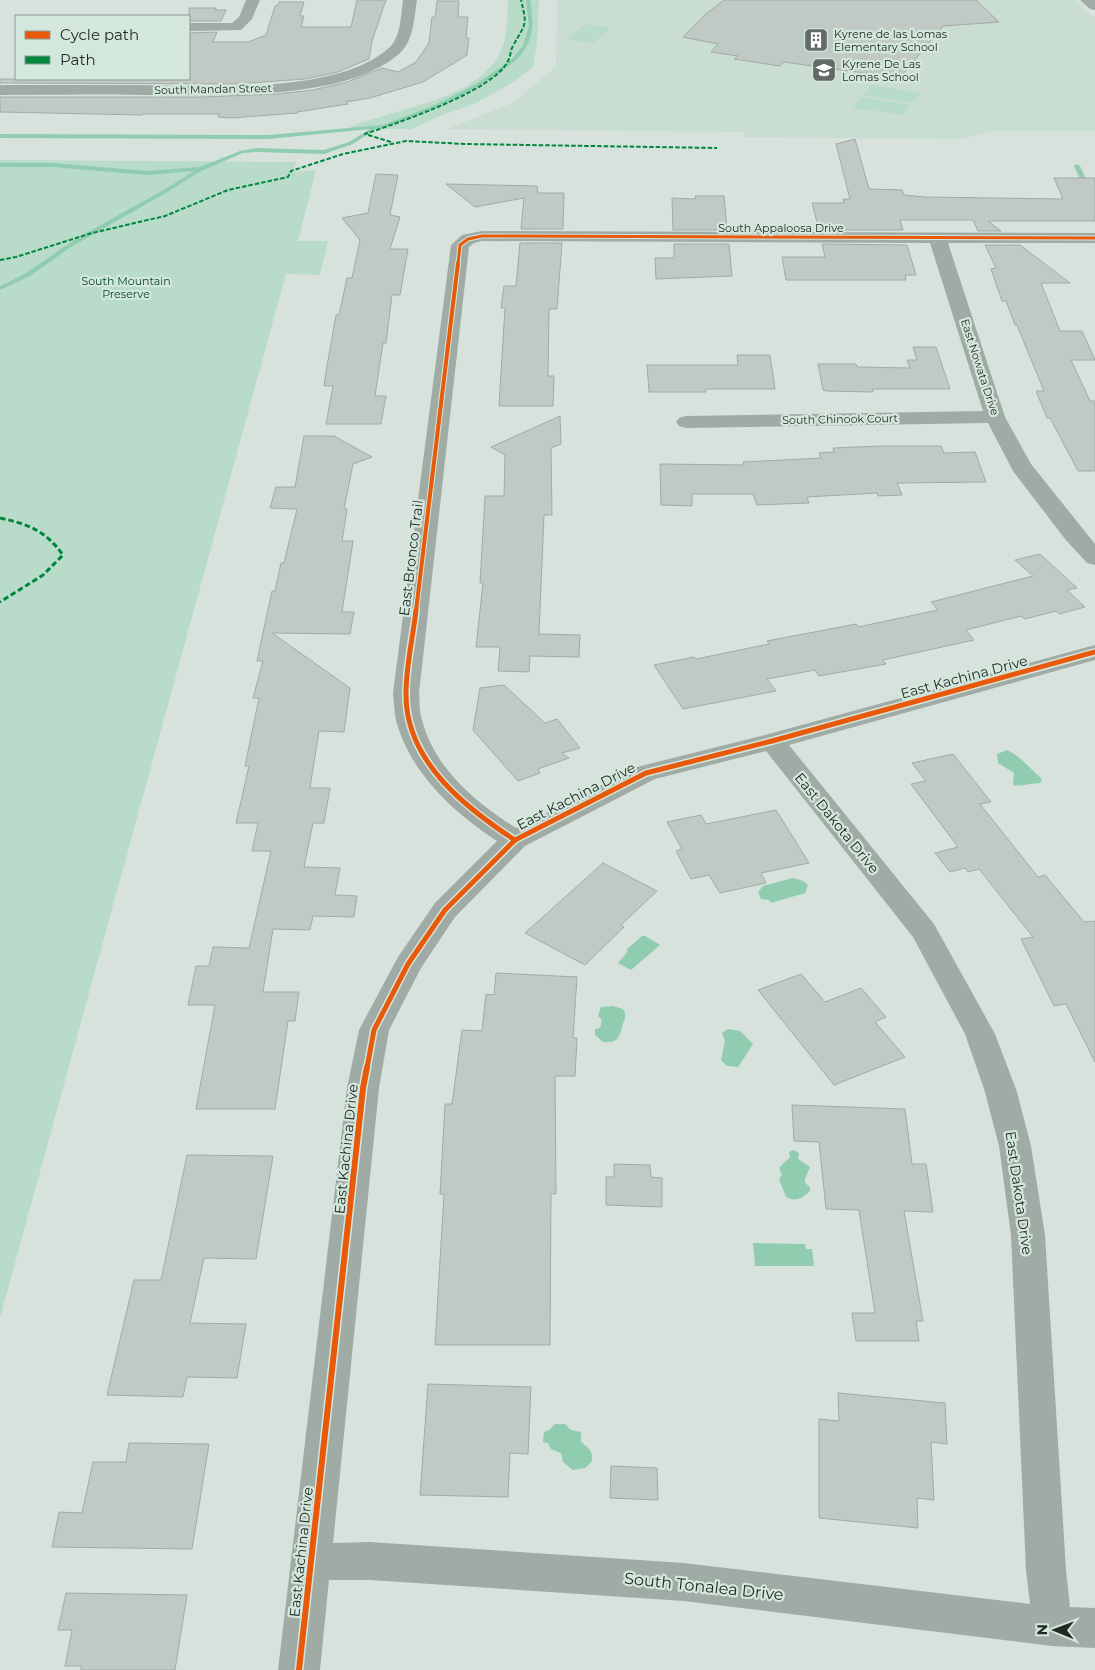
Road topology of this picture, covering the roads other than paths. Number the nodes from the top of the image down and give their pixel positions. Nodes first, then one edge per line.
1 (253, 0) edge
2 (410, 0) edge
3 (1087, 0) edge
4 (1095, 6) edge
5 (190, 27) edge
6 (0, 90) edge
7 (1095, 238) edge
8 (468, 239) joint
9 (938, 239) junction
10 (995, 417) junction
11 (686, 422) dead end
12 (1095, 558) edge
13 (1095, 652) edge
14 (772, 741) junction
15 (515, 840) junction
16 (312, 1562) junction
17 (1052, 1626) junction
18 (1095, 1628) edge
19 (299, 1670) edge

1 - 5 street
2 - 6 street, South Mandan Street
3 - 4 street
7 - 9 street, South Appaloosa Drive
8 - 9 street, South Appaloosa Drive
8 - 15 street, East Bronco Trail
9 - 10 street, East Nowata Drive
10 - 11 street, South Chinook Court
10 - 12 street, East Nowata Drive
13 - 14 street, East Kachina Drive
14 - 15 street, East Kachina Drive
14 - 17 street, East Dakota Drive
15 - 16 street, East Kachina Drive
16 - 17 street, South Tonalea Drive
16 - 19 street, East Kachina Drive
17 - 18 street, South Tonalea Drive

